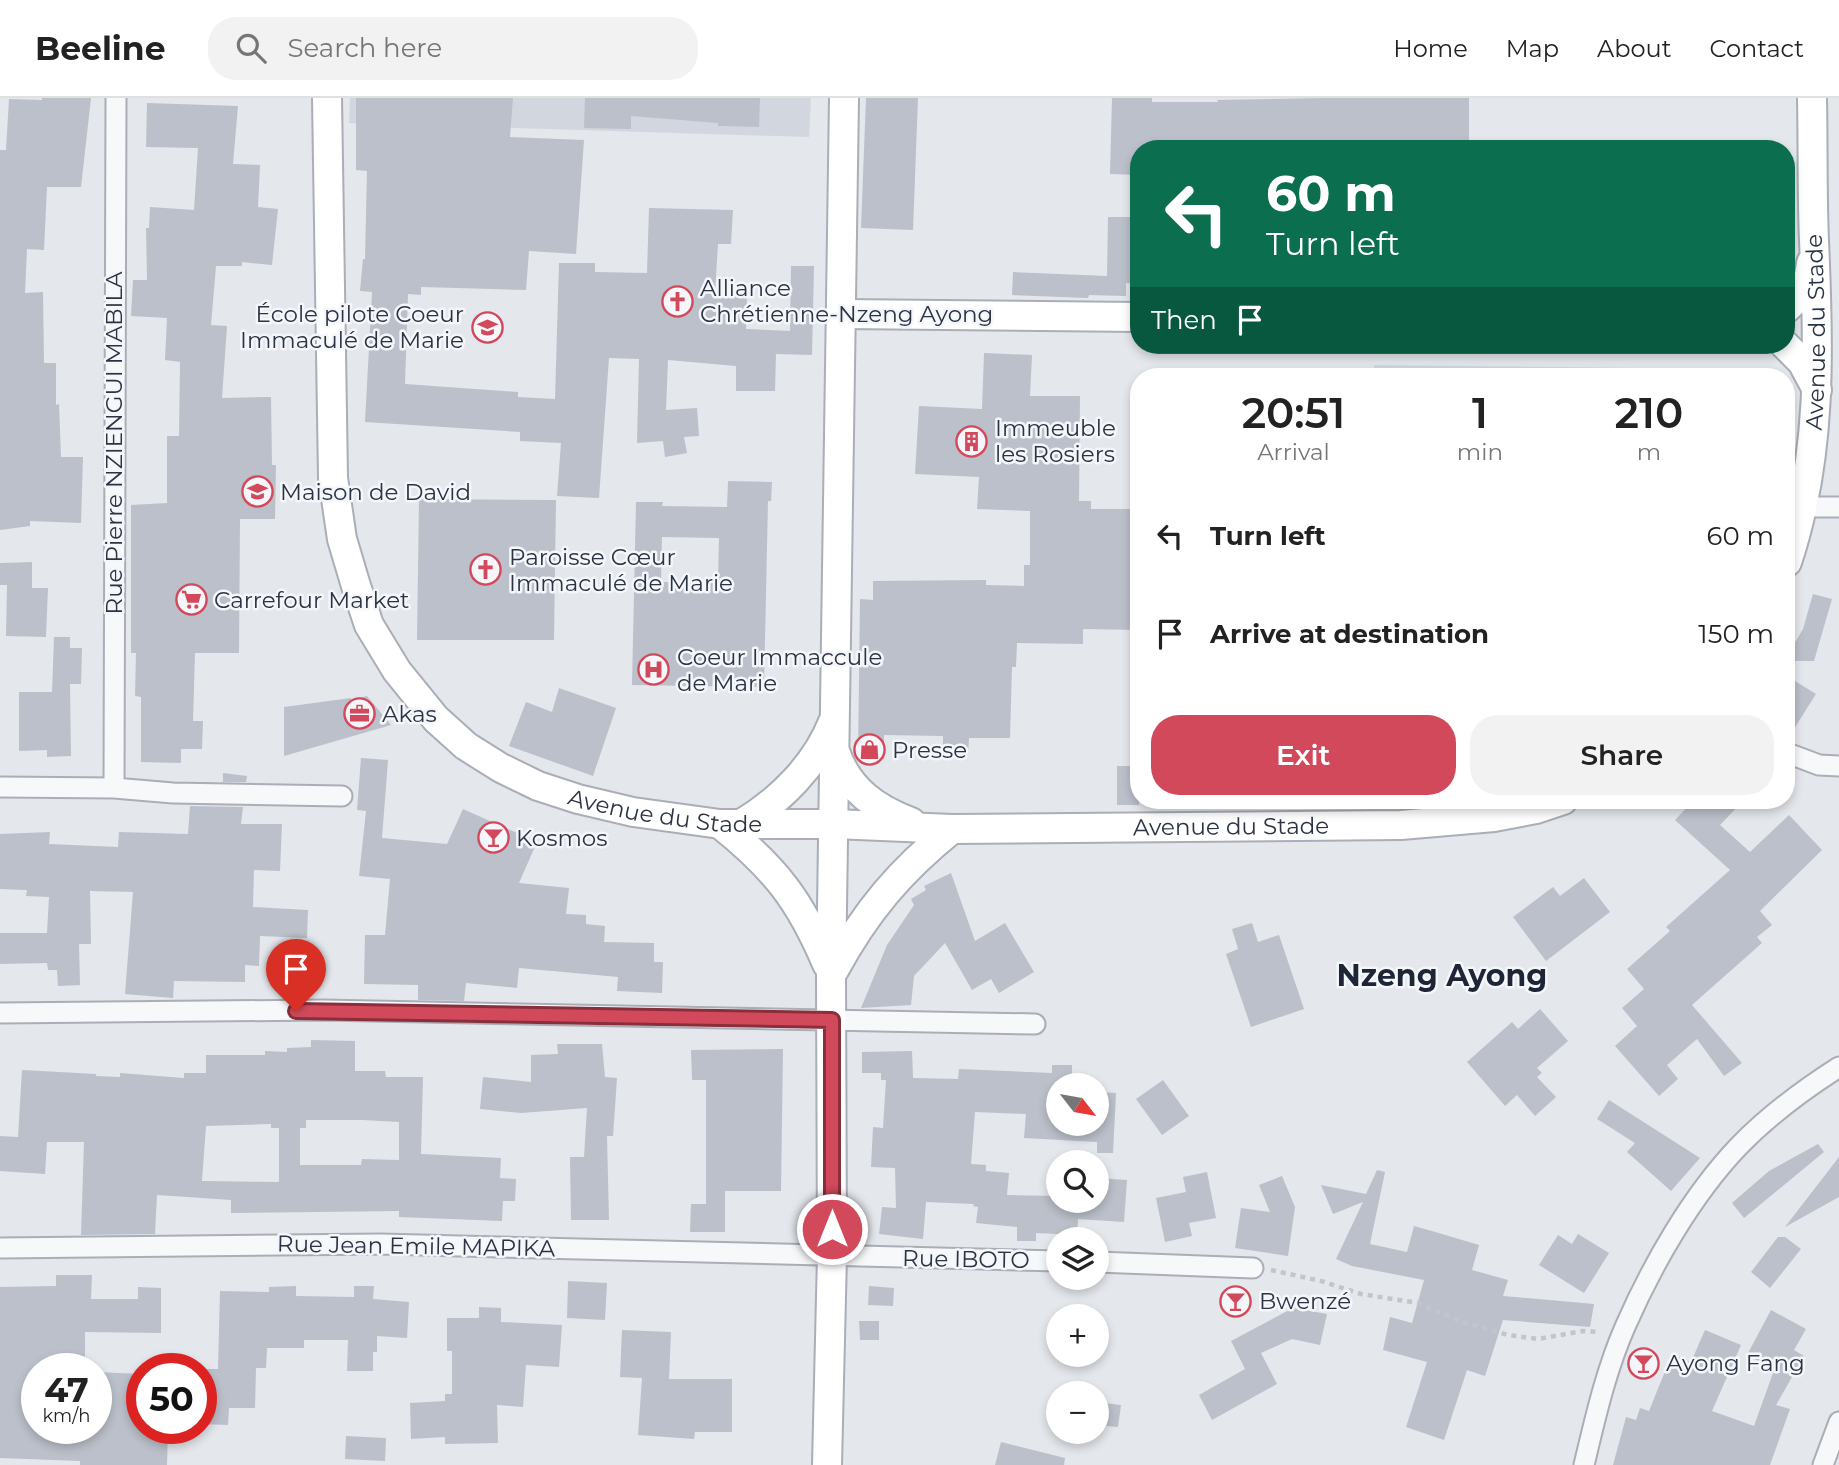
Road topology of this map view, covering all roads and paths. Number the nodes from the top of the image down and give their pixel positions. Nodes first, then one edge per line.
1 (116, 98) edge
2 (327, 98) edge
3 (844, 98) edge
4 (1812, 98) edge
5 (1814, 239) junction
6 (1839, 257) edge
7 (1795, 298) edge
8 (842, 314) junction
9 (1130, 317) edge
10 (1795, 330) edge
11 (1829, 332) edge
12 (1794, 354) edge
13 (1828, 395) edge
14 (1804, 507) junction
15 (1839, 507) edge
16 (1795, 536) edge
17 (836, 716) junction
18 (835, 751) junction
19 (1795, 756) edge
20 (1839, 766) edge
21 (0, 786) edge
22 (114, 788) junction
23 (342, 796) dead end
24 (1536, 809) edge
25 (731, 824) junction
26 (834, 824) junction
27 (938, 828) junction
28 (831, 975) junction
29 (0, 1013) edge
30 (832, 1020) junction
31 (1035, 1024) dead end
32 (1839, 1067) edge
33 (0, 1248) edge
34 (832, 1255) junction
35 (1046, 1261) edge
36 (1109, 1262) edge
37 (1253, 1268) joint
38 (1622, 1335) junction
39 (1839, 1422) edge
40 (827, 1465) edge
41 (1584, 1465) edge
42 (1823, 1465) edge

1 - 22 street, Rue Pierre NZIENGUI MABILA
2 - 25 main road, Avenue du Stade
3 - 8 main road
4 - 5 main road, Avenue du Stade
5 - 6 main road
5 - 7 main road
5 - 11 main road, Avenue du Stade
8 - 9 main road
8 - 17 main road
10 - 11 main road
11 - 13 main road, Avenue du Stade
12 - 13 main road
13 - 14 main road, Avenue du Stade
14 - 15 street
14 - 16 main road, Avenue du Stade
17 - 18 main road
17 - 25 main road
18 - 26 main road
18 - 27 main road
19 - 20 street
21 - 22 street
22 - 23 street
24 - 27 main road, Avenue du Stade
25 - 26 main road, Avenue du Stade
25 - 28 main road
26 - 27 main road, Avenue du Stade
26 - 28 main road
27 - 28 main road
28 - 30 main road
29 - 30 street
30 - 31 street
30 - 34 main road
32 - 38 street
33 - 34 street, Rue Jean Emile MAPIKA
34 - 35 street, Rue IBOTO
34 - 40 main road
36 - 37 street
37 - 38 path
38 - 41 street
39 - 42 street

